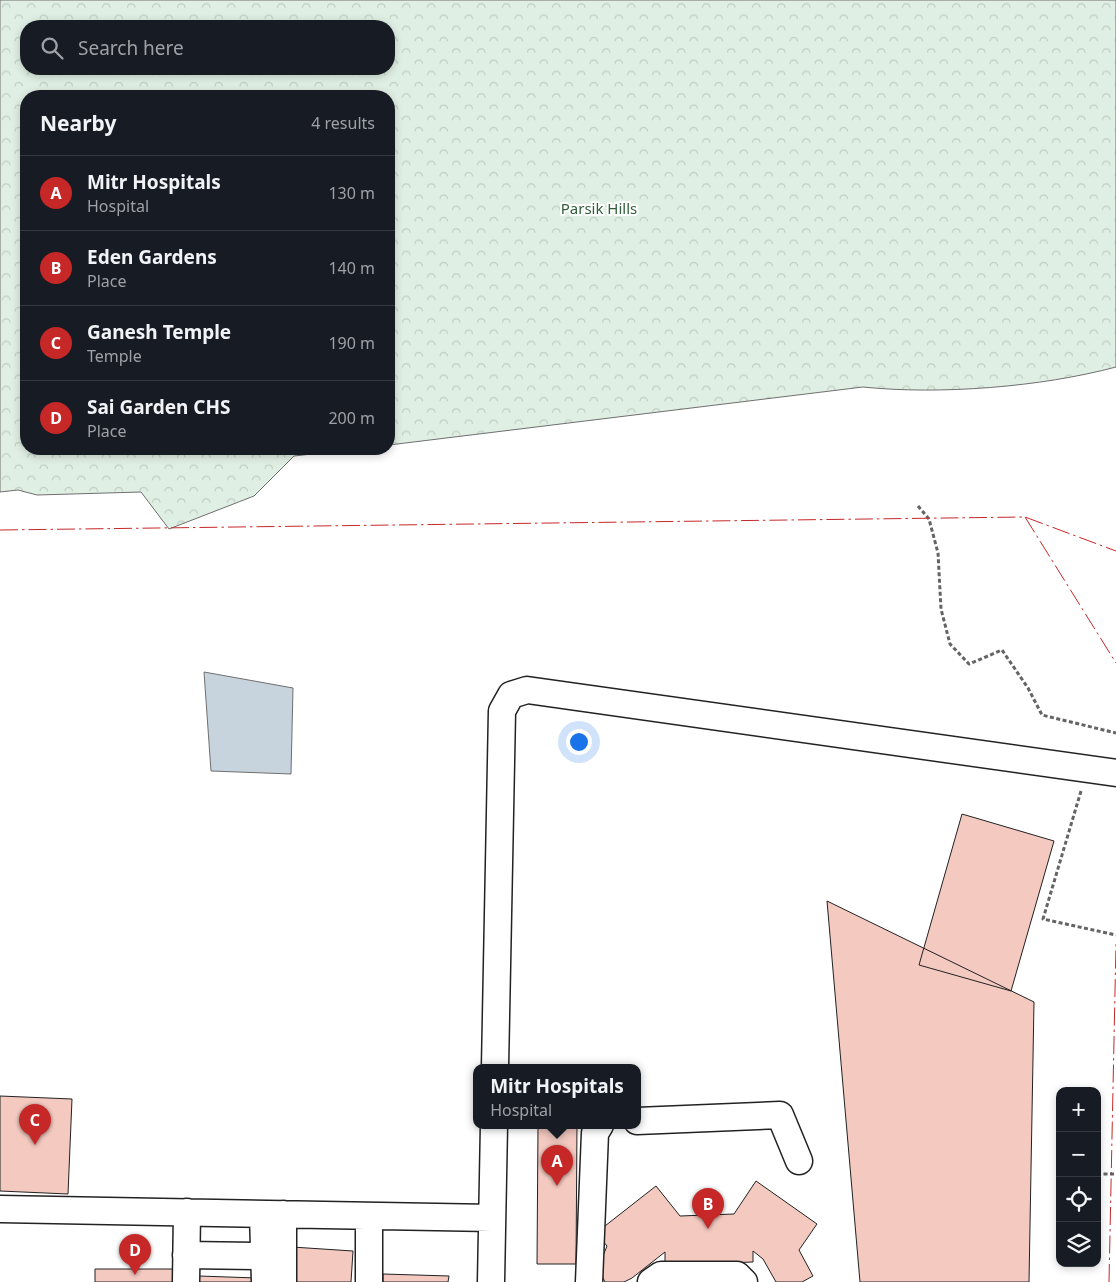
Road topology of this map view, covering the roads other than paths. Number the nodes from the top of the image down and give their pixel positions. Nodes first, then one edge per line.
1 (1116, 773) edge
2 (495, 1064) edge
3 (641, 1121) edge
4 (494, 1129) edge
5 (598, 1129) edge
6 (799, 1161) dead end
7 (0, 1209) edge
8 (187, 1212) junction
9 (273, 1214) junction
10 (369, 1217) junction
11 (492, 1218) junction
12 (186, 1255) junction
13 (264, 1256) junction
14 (186, 1282) edge
15 (265, 1282) edge
16 (283, 1282) edge
17 (369, 1282) edge
18 (491, 1282) edge
19 (589, 1282) edge
20 (651, 1282) edge
21 (744, 1282) edge

1 - 2 street
3 - 6 street
4 - 11 street
5 - 19 street
7 - 8 street
8 - 9 street
8 - 12 street
9 - 10 street
9 - 13 street
9 - 16 street
10 - 11 street
10 - 17 street
11 - 18 street
12 - 13 street
12 - 14 street
13 - 15 street
20 - 21 street

